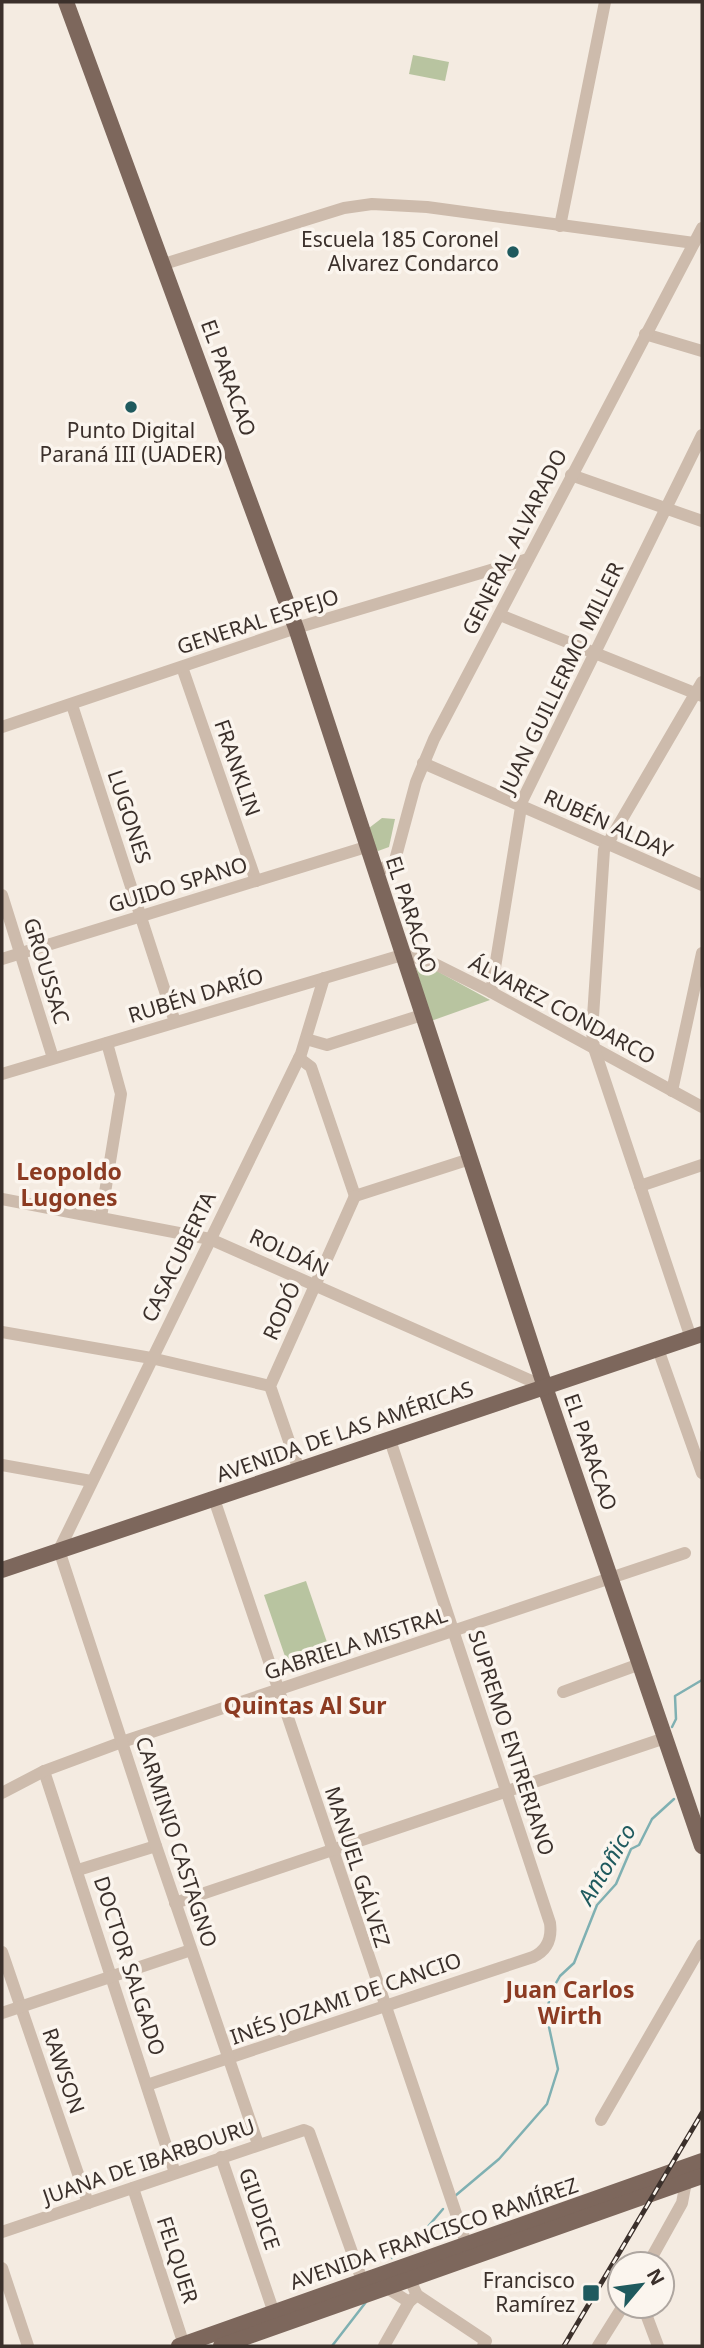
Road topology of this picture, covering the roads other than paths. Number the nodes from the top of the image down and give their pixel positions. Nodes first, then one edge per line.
1 (66, 2) edge
2 (605, 2) edge
3 (560, 226) junction
4 (702, 228) edge
5 (694, 243) junction
6 (164, 264) junction
7 (645, 334) junction
8 (702, 351) edge
9 (702, 435) edge
10 (571, 475) junction
11 (666, 508) junction
12 (702, 521) edge
13 (528, 559) junction
14 (500, 615) junction
15 (296, 628) junction
16 (595, 653) junction
17 (182, 667) junction
18 (700, 691) edge
19 (72, 705) junction
20 (2, 727) edge
21 (423, 763) junction
22 (520, 806) junction
23 (606, 844) junction
24 (366, 847) junction
25 (375, 874) junction
26 (256, 881) junction
27 (702, 885) edge
28 (2, 895) edge
29 (141, 917) junction
30 (20, 953) junction
31 (702, 953) edge
32 (402, 955) junction
33 (2, 959) edge
34 (324, 978) junction
35 (491, 992) junction
36 (422, 1015) junction
37 (175, 1022) junction
38 (306, 1039) junction
39 (107, 1043) junction
40 (594, 1048) junction
41 (53, 1058) junction
42 (299, 1058) junction
43 (2, 1074) edge
44 (672, 1091) junction
45 (702, 1107) edge
46 (470, 1159) junction
47 (702, 1165) edge
48 (640, 1186) junction
49 (355, 1196) junction
50 (2, 1199) edge
51 (101, 1217) junction
52 (210, 1239) junction
53 (314, 1286) junction
54 (2, 1332) edge
55 (697, 1336) edge
56 (658, 1349) junction
57 (151, 1358) junction
58 (270, 1386) junction
59 (545, 1387) junction
60 (390, 1440) junction
61 (2, 1465) edge
62 (299, 1470) junction
63 (702, 1473) edge
64 (91, 1481) junction
65 (214, 1499) junction
66 (59, 1550) junction
67 (685, 1553) dead end
68 (2, 1570) edge
69 (611, 1579) junction
70 (453, 1632) junction
71 (640, 1664) junction
72 (279, 1690) junction
73 (563, 1692) dead end
74 (665, 1738) junction
75 (122, 1742) junction
76 (44, 1771) junction
77 (506, 1790) junction
78 (2, 1793) edge
79 (156, 1846) junction
80 (702, 1846) edge
81 (331, 1850) junction
82 (78, 1870) junction
83 (175, 1903) junction
84 (550, 1939) joint
85 (702, 1945) edge
86 (191, 1950) junction
87 (2, 1952) edge
88 (111, 1976) junction
89 (20, 2007) junction
90 (384, 2007) junction
91 (2, 2013) edge
92 (229, 2059) junction
93 (147, 2085) junction
94 (601, 2120) dead end
95 (258, 2144) junction
96 (221, 2158) junction
97 (702, 2161) edge
98 (174, 2173) junction
99 (702, 2176) edge
100 (686, 2182) junction
101 (133, 2188) junction
102 (88, 2203) junction
103 (2, 2232) edge
104 (467, 2246) junction
105 (656, 2250) edge
106 (3, 2275) edge
107 (410, 2280) junction
108 (363, 2283) junction
109 (387, 2288) junction
110 (413, 2299) junction
111 (274, 2313) junction
112 (614, 2320) edge
113 (648, 2320) edge
114 (181, 2345) edge
115 (28, 2346) edge
116 (221, 2346) edge
117 (384, 2346) edge
118 (483, 2346) edge
119 (598, 2346) edge
120 (658, 2346) edge

1 - 6 main road, EL PARACAO
2 - 3 street
3 - 5 street
3 - 6 street
4 - 5 street, GENERAL ALVARADO
5 - 7 street, GENERAL ALVARADO
6 - 15 main road, EL PARACAO
7 - 8 street
7 - 10 street, GENERAL ALVARADO
9 - 11 street, JUAN GUILLERMO MILLER
10 - 11 street
10 - 13 street, GENERAL ALVARADO
11 - 12 street
11 - 16 street, JUAN GUILLERMO MILLER
13 - 14 street, GENERAL ALVARADO
13 - 15 street, GENERAL ESPEJO
14 - 16 street
14 - 21 street, GENERAL ALVARADO
15 - 17 street, GENERAL ESPEJO
15 - 24 main road, EL PARACAO
16 - 18 street
16 - 22 street, JUAN GUILLERMO MILLER
17 - 19 street, GENERAL ESPEJO
17 - 26 street, FRANKLIN
18 - 23 street
19 - 20 street, GENERAL ESPEJO
19 - 29 street, LUGONES
21 - 22 street, RUBÉN ALDAY
21 - 25 street, GENERAL ALVARADO
22 - 23 street, RUBÉN ALDAY
22 - 35 street, JUAN GUILLERMO MILLER
23 - 27 street, RUBÉN ALDAY
23 - 40 street
24 - 25 main road, EL PARACAO
24 - 26 street, GUIDO SPANO
25 - 32 main road, EL PARACAO
26 - 29 street, GUIDO SPANO
28 - 30 street, GROUSSAC
29 - 30 street, GUIDO SPANO
29 - 37 street, LUGONES
30 - 33 street, GUIDO SPANO
30 - 41 street, GROUSSAC
31 - 44 street
32 - 34 street, RUBÉN DARÍO
32 - 35 street, ÁLVAREZ CONDARCO
32 - 36 main road, EL PARACAO
34 - 37 street, RUBÉN DARÍO
34 - 38 street, CASACUBERTA
35 - 40 street, ÁLVAREZ CONDARCO
36 - 38 street
36 - 46 main road, EL PARACAO
37 - 39 street, RUBÉN DARÍO
38 - 42 street, CASACUBERTA
39 - 41 street, RUBÉN DARÍO
39 - 51 street
40 - 44 street, ÁLVAREZ CONDARCO
40 - 48 street
41 - 43 street, RUBÉN DARÍO
42 - 49 street
42 - 52 street, CASACUBERTA
44 - 45 street, ÁLVAREZ CONDARCO
46 - 49 street
46 - 59 main road, EL PARACAO
47 - 48 street
48 - 55 street
49 - 53 street, RODÓ
50 - 51 street, ROLDÁN
51 - 52 street, ROLDÁN
52 - 53 street, ROLDÁN
52 - 57 street, CASACUBERTA
53 - 58 street, RODÓ
53 - 59 street, ROLDÁN
54 - 57 street
55 - 56 main road, AVENIDA DE LAS AMÉRICAS
56 - 59 main road, AVENIDA DE LAS AMÉRICAS
56 - 63 street
57 - 58 street
57 - 64 street, CASACUBERTA
58 - 62 street
59 - 60 main road, AVENIDA DE LAS AMÉRICAS
59 - 69 main road, EL PARACAO
60 - 62 main road, AVENIDA DE LAS AMÉRICAS
60 - 70 street, SUPREMO ENTRERIANO
61 - 64 street
62 - 65 main road, AVENIDA DE LAS AMÉRICAS
64 - 66 street, CASACUBERTA
65 - 66 main road, AVENIDA DE LAS AMÉRICAS
65 - 72 street, MANUEL GÁLVEZ
66 - 68 main road, AVENIDA DE LAS AMÉRICAS
66 - 75 street, CARMINIO CASTAGNO
67 - 69 street, GABRIELA MISTRAL
69 - 70 street, GABRIELA MISTRAL
69 - 71 main road, EL PARACAO
70 - 72 street, GABRIELA MISTRAL
70 - 77 street, SUPREMO ENTRERIANO
71 - 73 street
71 - 74 main road, EL PARACAO
72 - 75 street, GABRIELA MISTRAL
72 - 81 street, MANUEL GÁLVEZ
74 - 77 street
74 - 80 main road, EL PARACAO
75 - 76 street, GABRIELA MISTRAL
75 - 79 street, CARMINIO CASTAGNO
76 - 78 street, GABRIELA MISTRAL
76 - 82 street, DOCTOR SALGADO
77 - 81 street
77 - 84 street, SUPREMO ENTRERIANO
79 - 82 street
79 - 83 street, CARMINIO CASTAGNO
81 - 83 street
81 - 90 street, MANUEL GÁLVEZ
82 - 88 street, DOCTOR SALGADO
83 - 86 street, CARMINIO CASTAGNO
84 - 90 street, INÉS JOZAMI DE CANCIO
85 - 94 street
86 - 88 street
86 - 92 street, CARMINIO CASTAGNO
87 - 89 street, RAWSON
88 - 89 street
88 - 93 street, DOCTOR SALGADO
89 - 91 street
89 - 102 street, RAWSON
90 - 92 street, INÉS JOZAMI DE CANCIO
90 - 104 street, MANUEL GÁLVEZ
92 - 93 street, INÉS JOZAMI DE CANCIO
92 - 95 street, CARMINIO CASTAGNO
93 - 98 street, DOCTOR SALGADO
95 - 96 street, JUANA DE IBARBOURU
95 - 108 street, JUANA DE IBARBOURU
96 - 98 street, JUANA DE IBARBOURU
96 - 111 street, GIUDICE
97 - 104 main road, AVENIDA FRANCISCO RAMÍREZ
98 - 101 street, JUANA DE IBARBOURU
99 - 100 main road, AVENIDA FRANCISCO RAMÍREZ
100 - 105 street
100 - 107 main road, AVENIDA FRANCISCO RAMÍREZ
101 - 102 street, JUANA DE IBARBOURU
101 - 114 street, FELQUER
102 - 103 street, JUANA DE IBARBOURU
104 - 108 main road, AVENIDA FRANCISCO RAMÍREZ
106 - 115 street
107 - 109 main road, AVENIDA FRANCISCO RAMÍREZ
107 - 110 street
108 - 111 main road, AVENIDA FRANCISCO RAMÍREZ
109 - 110 street
109 - 116 main road, AVENIDA FRANCISCO RAMÍREZ
110 - 117 street
110 - 118 street
111 - 114 main road, AVENIDA FRANCISCO RAMÍREZ
112 - 119 street
113 - 120 street

